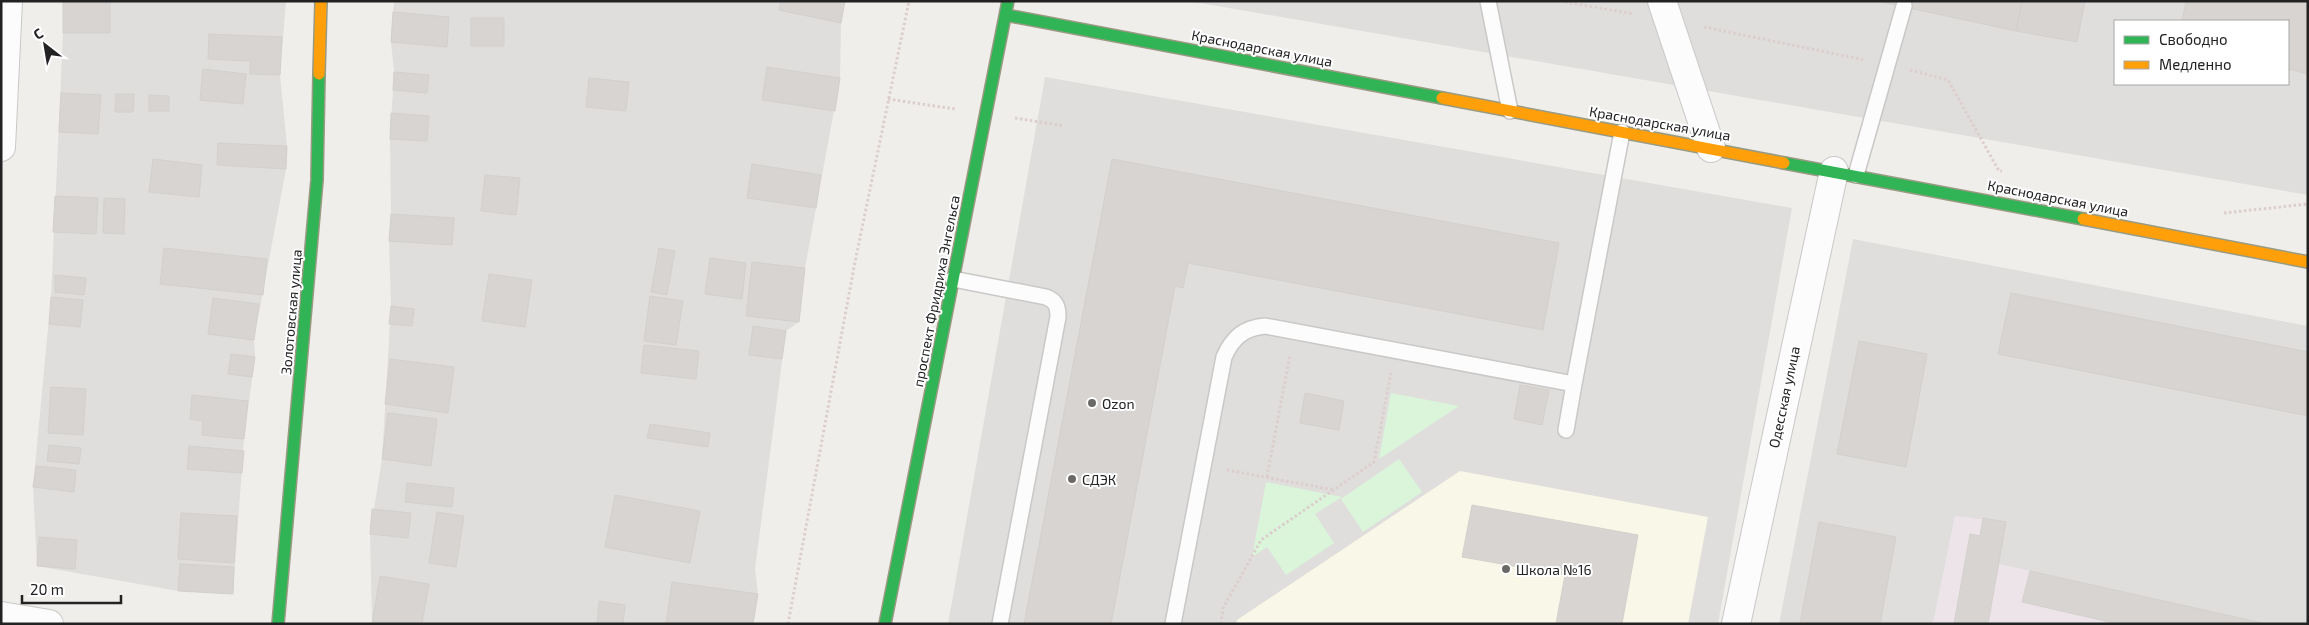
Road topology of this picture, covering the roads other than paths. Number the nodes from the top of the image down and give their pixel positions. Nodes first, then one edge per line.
1 (8, 1) edge
2 (321, 1) edge
3 (1008, 1) edge
4 (1488, 1) edge
5 (1904, 6) dead end
6 (1665, 10) edge
7 (1006, 15) junction
8 (1510, 111) junction
9 (1622, 132) junction
10 (1, 147) edge
11 (1711, 148) junction
12 (1845, 173) junction
13 (2308, 262) edge
14 (953, 279) junction
15 (1574, 384) junction
16 (1566, 430) dead end
17 (1, 616) edge
18 (48, 624) edge
19 (278, 624) edge
20 (885, 624) edge
21 (1000, 624) edge
22 (1174, 624) edge
23 (1736, 624) edge

1 - 10 street
2 - 19 street, Золотовская улица
3 - 7 street, проспект Фридриха Энгельса
4 - 8 lane
5 - 12 lane
6 - 11 street
7 - 8 street, Краснодарская улица
7 - 14 street, проспект Фридриха Энгельса
8 - 9 street, Краснодарская улица
9 - 11 street, Краснодарская улица
9 - 15 lane
11 - 12 street, Краснодарская улица
12 - 13 street, Краснодарская улица
12 - 23 street, Одесская улица
14 - 20 street, проспект Фридриха Энгельса
14 - 21 lane
15 - 16 lane
15 - 22 lane
17 - 18 street

